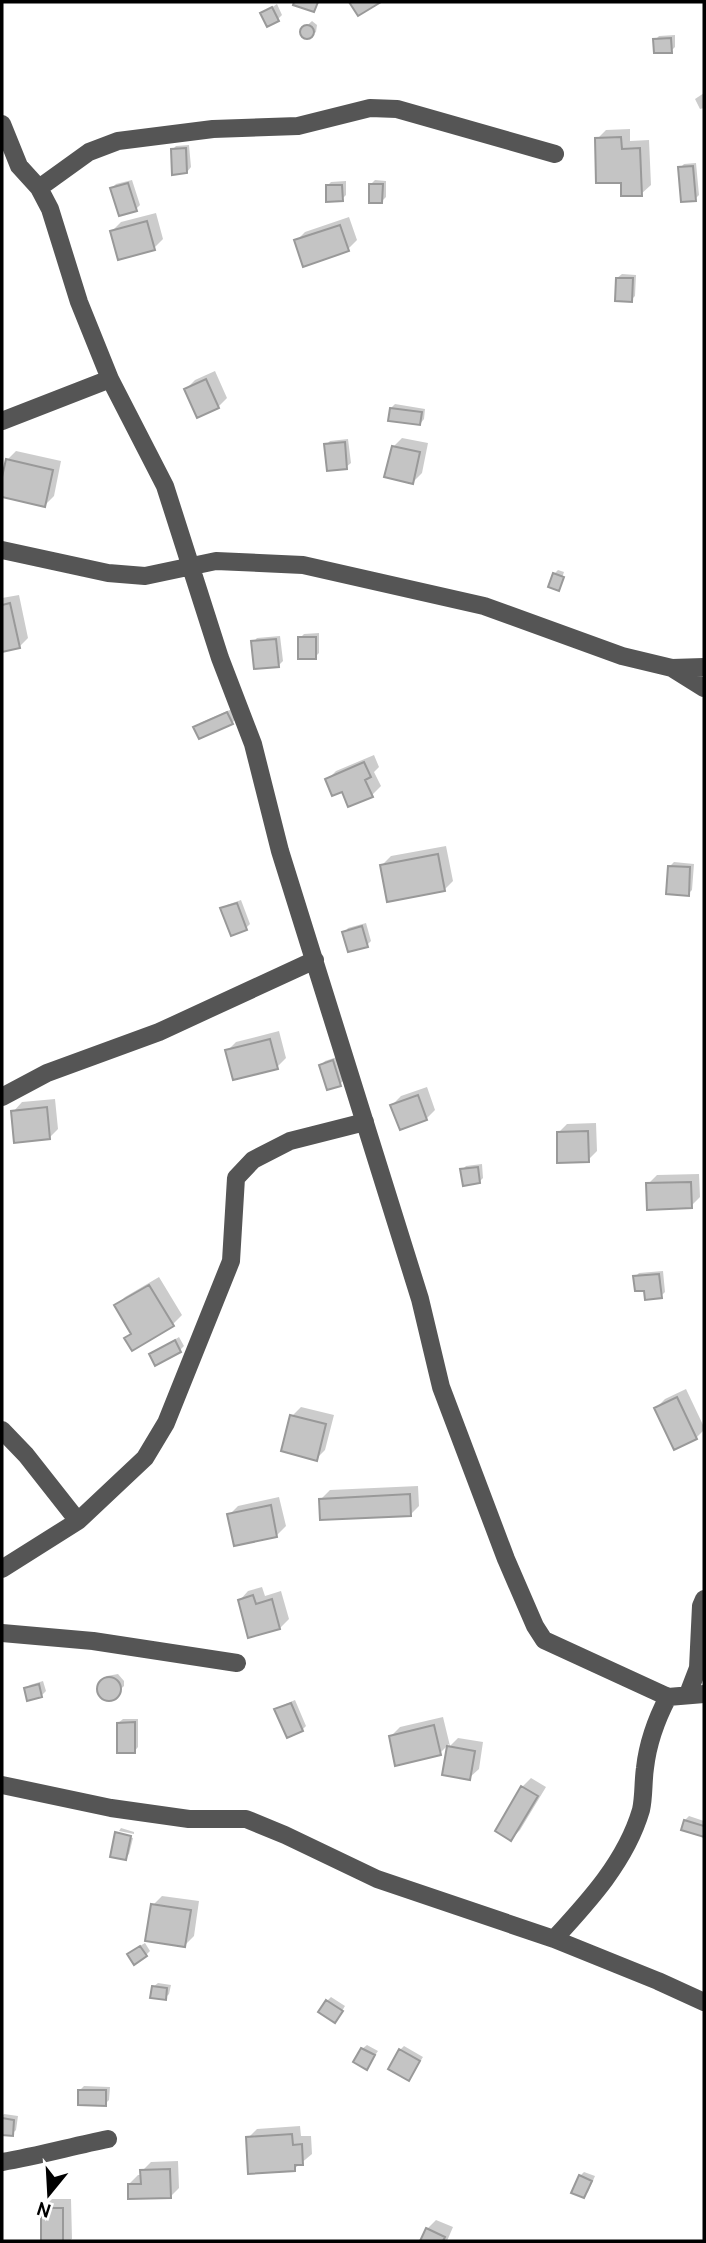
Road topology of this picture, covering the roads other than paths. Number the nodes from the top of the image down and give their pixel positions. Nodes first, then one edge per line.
1 (2, 124) edge
2 (555, 154) dead end
3 (39, 188) junction
4 (110, 379) junction
5 (2, 421) edge
6 (2, 550) edge
7 (189, 565) junction
8 (704, 667) edge
9 (672, 668) junction
10 (704, 688) edge
11 (315, 960) junction
12 (2, 1097) edge
13 (365, 1122) junction
14 (2, 1430) edge
15 (78, 1521) junction
16 (2, 1569) edge
17 (704, 1599) edge
18 (2, 1633) edge
19 (237, 1663) dead end
20 (696, 1694) edge
21 (668, 1697) junction
22 (2, 1785) edge
23 (554, 1939) junction
24 (704, 2002) edge
25 (108, 2139) dead end
26 (2, 2162) edge

1 - 3 street
2 - 3 street
3 - 4 street
4 - 5 street
4 - 7 street
6 - 7 street
7 - 9 street
7 - 11 street
8 - 9 street
9 - 10 street
11 - 12 street
11 - 13 street
13 - 15 street
13 - 21 street
14 - 15 street
15 - 16 street
17 - 20 street
18 - 19 street
20 - 21 street
21 - 23 street
22 - 23 street
23 - 24 street
25 - 26 street

